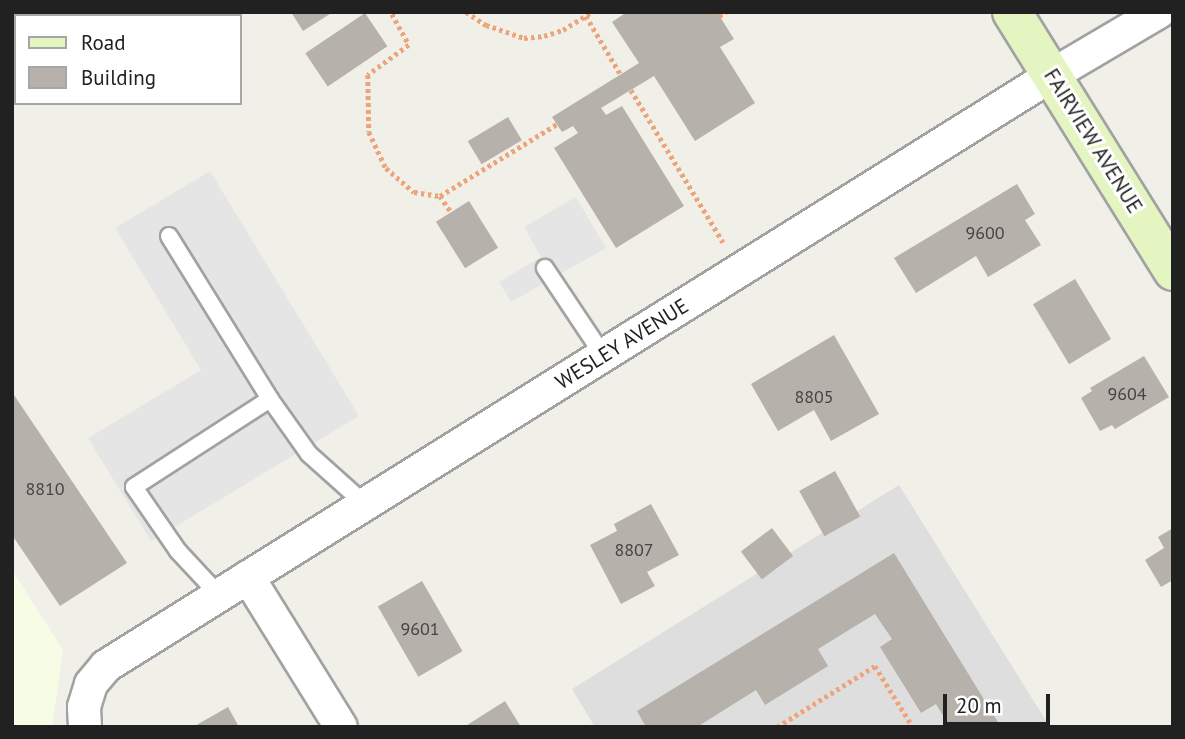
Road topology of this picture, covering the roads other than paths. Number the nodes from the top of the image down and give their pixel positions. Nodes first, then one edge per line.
1 (1012, 12) edge
2 (1160, 12) edge
3 (1052, 75) junction
4 (169, 236) dead end
5 (545, 268) dead end
6 (1173, 271) edge
7 (603, 355) junction
8 (270, 400) junction
9 (365, 504) junction
10 (248, 577) junction
11 (219, 596) junction
12 (85, 727) edge
13 (341, 727) edge

1 - 3 main road, FAIRVIEW AVENUE
2 - 3 street, WESLEY AVENUE
3 - 6 main road, FAIRVIEW AVENUE
3 - 7 street, WESLEY AVENUE
4 - 8 lane
5 - 7 lane
7 - 9 street, WESLEY AVENUE
8 - 9 lane
8 - 11 lane
9 - 10 street, WESLEY AVENUE
10 - 11 street, WESLEY AVENUE
10 - 13 street
11 - 12 street, WESLEY AVENUE

